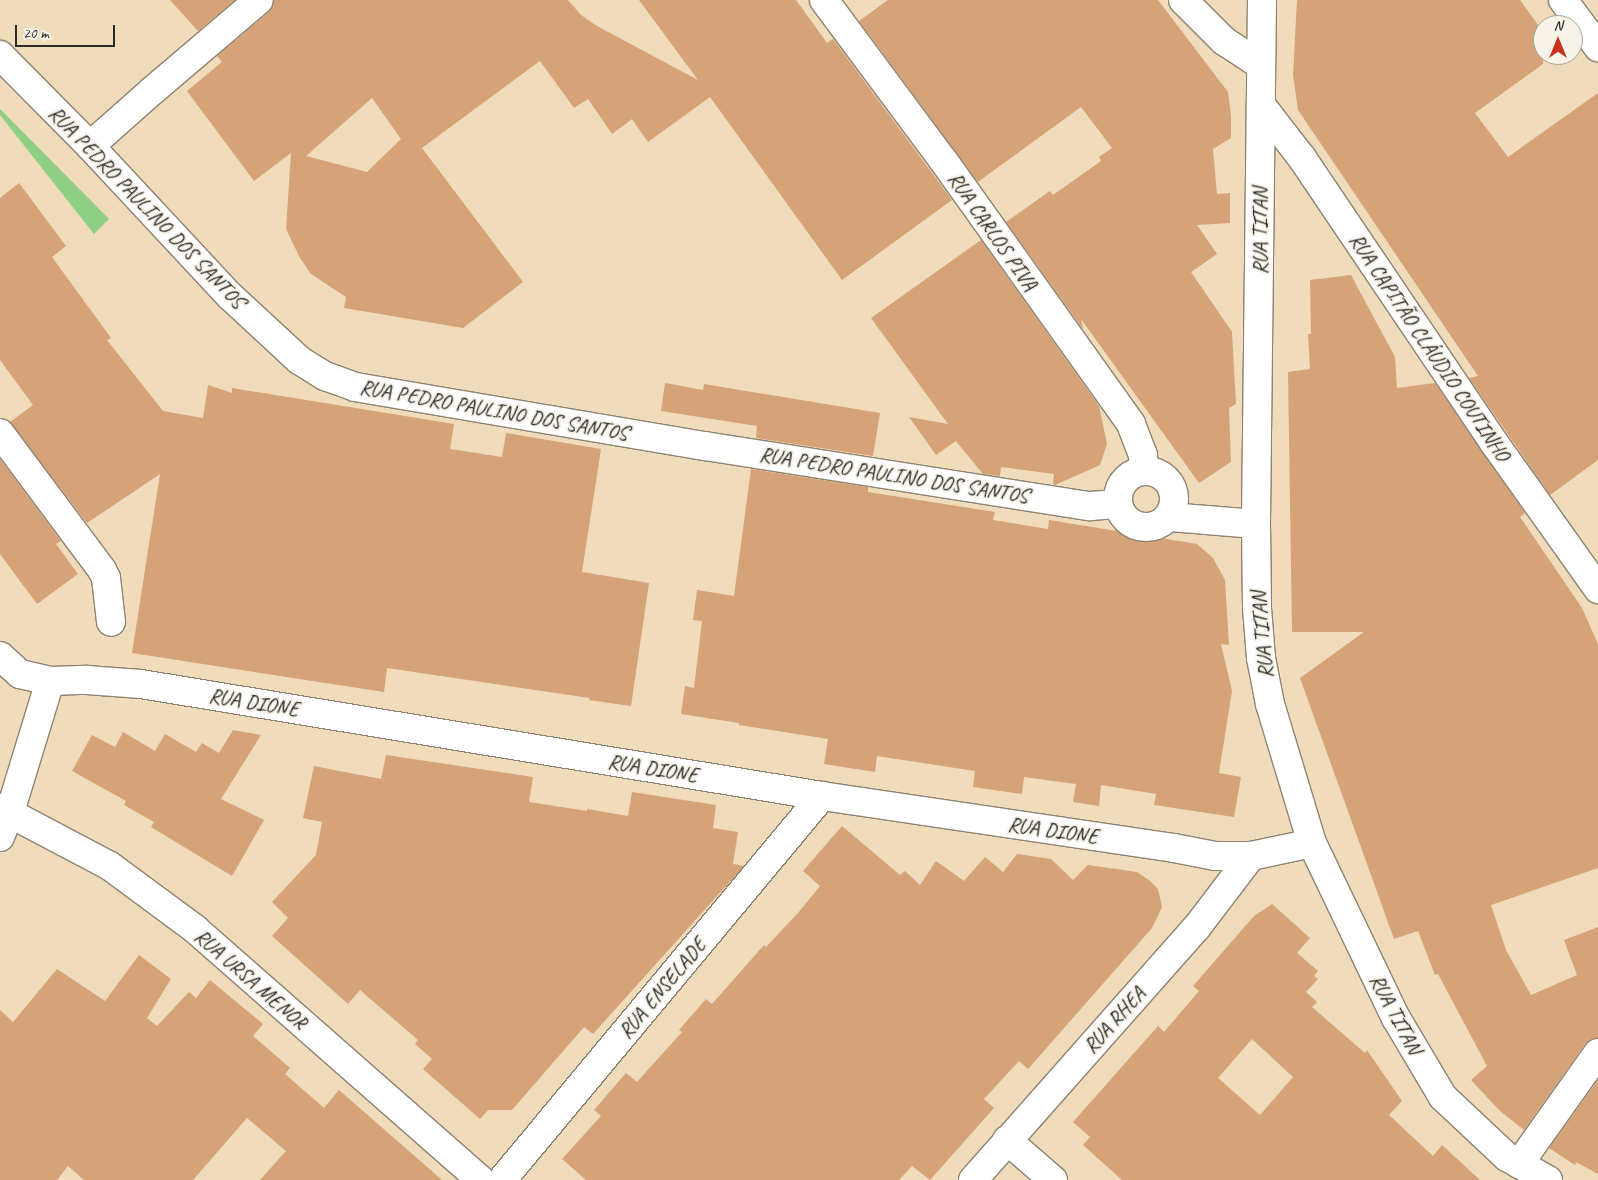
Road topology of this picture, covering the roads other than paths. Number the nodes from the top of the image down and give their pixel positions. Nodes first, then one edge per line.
1 (259, 0) edge
2 (824, 0) edge
3 (1183, 0) edge
4 (1262, 0) edge
5 (1563, 0) edge
6 (1598, 39) edge
7 (1598, 47) edge
8 (0, 55) edge
9 (1261, 64) junction
10 (1261, 106) junction
11 (90, 146) junction
12 (0, 433) edge
13 (1144, 471) junction
14 (1118, 504) junction
15 (1169, 517) junction
16 (1256, 524) junction
17 (1598, 589) edge
18 (111, 622) dead end
19 (0, 656) edge
20 (50, 681) junction
21 (822, 796) junction
22 (3, 819) edge
23 (1312, 843) junction
24 (1251, 856) junction
25 (1598, 1053) edge
26 (1007, 1140) junction
27 (1519, 1164) junction
28 (481, 1180) edge
29 (502, 1180) edge
30 (974, 1180) edge
31 (1053, 1180) edge
32 (1548, 1180) edge

1 - 11 street
2 - 13 street, RUA CARLOS PIVA
3 - 9 street
4 - 9 street, RUA TITAN
5 - 7 street
6 - 7 street
8 - 11 street, RUA PEDRO PAULINO DOS SANTOS
9 - 10 street, RUA TITAN
10 - 16 street, RUA TITAN
10 - 17 street, RUA CAPITÃO CLÁUDIO COUTINHO
11 - 14 street, RUA PEDRO PAULINO DOS SANTOS
12 - 18 street
13 - 14 street
13 - 15 street
14 - 15 street
15 - 16 street
16 - 23 street, RUA TITAN
19 - 20 street, RUA DIONE
20 - 21 street, RUA DIONE
20 - 22 street
21 - 24 street, RUA DIONE
21 - 29 street, RUA ENSELADE
22 - 28 street, RUA URSA MENOR
23 - 24 street, RUA DIONE
23 - 27 street, RUA TITAN
24 - 26 street, RUA RHEA
25 - 27 street
26 - 30 street, RUA RHEA
26 - 31 street
27 - 32 street, RUA TITAN

